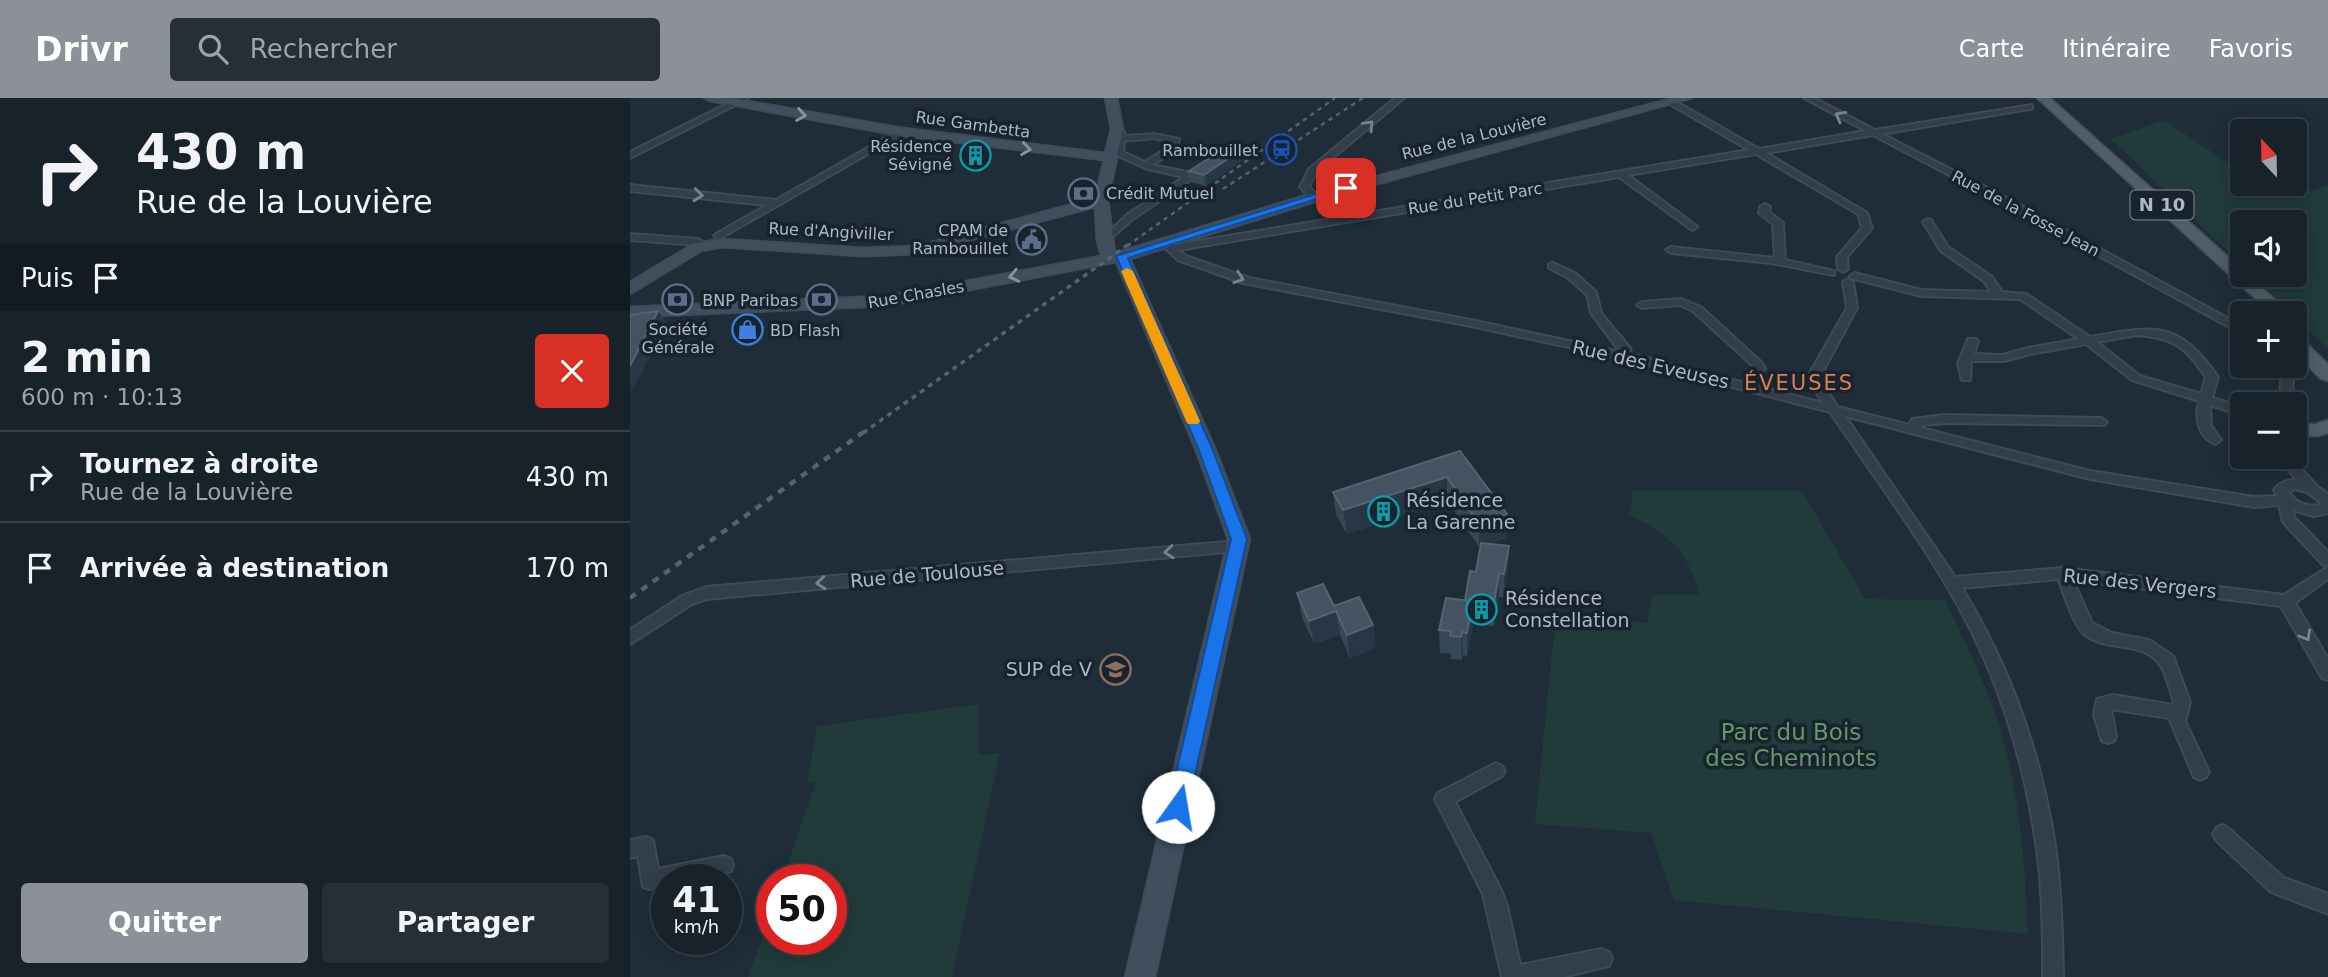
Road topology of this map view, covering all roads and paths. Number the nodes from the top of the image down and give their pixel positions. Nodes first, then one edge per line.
1 (710, 98) edge
2 (1111, 98) edge
3 (1400, 98) edge
4 (1808, 98) edge
5 (2043, 98) edge
6 (1680, 100) edge
7 (739, 101) edge
8 (2031, 103) edge
9 (902, 132) junction
10 (1872, 133) junction
11 (1117, 147) junction
12 (1759, 151) junction
13 (630, 155) edge
14 (1147, 164) junction
15 (1620, 174) junction
16 (630, 188) edge
17 (1314, 197) junction
18 (777, 203) junction
19 (1101, 207) junction
20 (1765, 207) dead end
21 (1130, 218) junction
22 (1928, 222) dead end
23 (1692, 227) dead end
24 (630, 237) edge
25 (720, 239) junction
26 (1104, 241) junction
27 (698, 244) junction
28 (1174, 246) junction
29 (1671, 250) dead end
30 (1115, 257) junction
31 (1080, 262) junction
32 (1780, 262) junction
33 (1553, 266) dead end
34 (1843, 270) junction
35 (1830, 273) junction
36 (1852, 279) junction
37 (630, 289) edge
38 (1998, 294) junction
39 (2254, 301) edge
40 (2268, 301) edge
41 (1642, 305) dead end
42 (630, 314) edge
43 (2230, 324) edge
44 (2307, 339) edge
45 (2088, 340) junction
46 (1972, 341) dead end
47 (2307, 353) edge
48 (1625, 356) junction
49 (1967, 356) junction
50 (2307, 358) edge
51 (2328, 360) edge
52 (2328, 375) edge
53 (1966, 379) dead end
54 (2328, 381) edge
55 (1749, 387) junction
56 (2205, 400) junction
57 (2230, 407) edge
58 (1836, 410) junction
59 (2101, 422) dead end
60 (2328, 426) edge
61 (1914, 430) junction
62 (2307, 430) edge
63 (2216, 440) dead end
64 (2282, 469) edge
65 (2296, 469) edge
66 (2324, 498) edge
67 (2298, 502) edge
68 (2258, 503) junction
69 (2288, 519) junction
70 (2302, 533) junction
71 (1237, 546) junction
72 (2328, 561) edge
73 (2328, 572) edge
74 (2063, 573) junction
75 (1953, 583) junction
76 (2286, 601) junction
77 (630, 638) edge
78 (2328, 673) edge
79 (2179, 713) junction
80 (2108, 736) dead end
81 (1496, 771) dead end
82 (2200, 772) dead end
83 (2222, 834) dead end
84 (630, 849) edge
85 (651, 880) edge
86 (2328, 905) edge
87 (1602, 959) dead end
88 (1140, 977) edge
89 (1513, 977) edge
90 (2053, 977) edge

1 - 7 main road, Rue Gambetta
2 - 11 main road
17 -> 3 street
10 -> 4 street, Rue de la Fosse Jean
5 - 40 main road, N 10
6 - 12 street
6 - 17 main road, Rue de la Louvière
7 -> 9 main road, Rue Gambetta
7 - 13 street
8 - 10 street, Rue du Petit Parc
8 - 39 main road, N 10
9 -> 11 main road, Rue Gambetta
9 - 18 street
10 - 12 street, Rue du Petit Parc
10 - 43 street, Rue de la Fosse Jean
11 - 14 street
11 - 14 street
11 - 19 main road
12 - 15 street, Rue du Petit Parc
12 - 34 street
14 - 21 street
15 - 23 street
15 - 28 street, Rue du Petit Parc
16 -> 18 street
17 - 28 main road, Rue de la Louvière
18 - 25 street
19 - 21 street
19 - 25 main road, Rue d'Angiviller
19 - 26 main road
20 - 32 street
21 - 26 street
22 - 38 street
24 - 27 street
25 - 27 main road, Rue d'Angiviller
26 - 30 main road
26 - 31 main road
27 - 37 main road
28 - 30 main road, Rue de la Louvière
28 -> 48 street, Rue des Eveuses
29 - 32 street
30 - 31 main road, Rue Chasles
30 - 71 main road
31 -> 42 main road, Rue Chasles
32 - 35 street
33 - 48 street
34 - 35 street
34 - 36 street
35 - 36 street
36 - 38 street
36 - 58 street
38 - 45 street
41 - 55 street
44 - 51 main road
45 - 49 street
45 - 56 street
45 - 56 street
46 - 49 street
47 - 52 main road
48 - 55 street, Rue des Eveuses
49 - 53 street
50 - 54 main road
55 - 58 street, Rue des Eveuses
56 - 57 street
56 - 63 street
58 - 61 street, Rue des Eveuses
58 - 75 street
59 - 61 street
60 - 62 main road
61 - 68 street, Rue des Eveuses
64 - 67 street
65 - 66 street
66 - 67 street
66 - 67 street
67 - 68 street, Rue des Eveuses
67 - 69 street
67 - 70 street
68 - 69 street
69 - 70 street
70 - 72 street
71 -> 77 street, Rue de Toulouse
71 - 88 main road
73 - 76 street
74 - 75 street, Rue des Vergers
74 - 76 street, Rue des Vergers
74 - 79 street
75 - 90 street
76 -> 78 street
79 - 80 street
79 - 82 street
81 - 89 street
83 - 86 street
84 - 85 street
87 - 89 street

